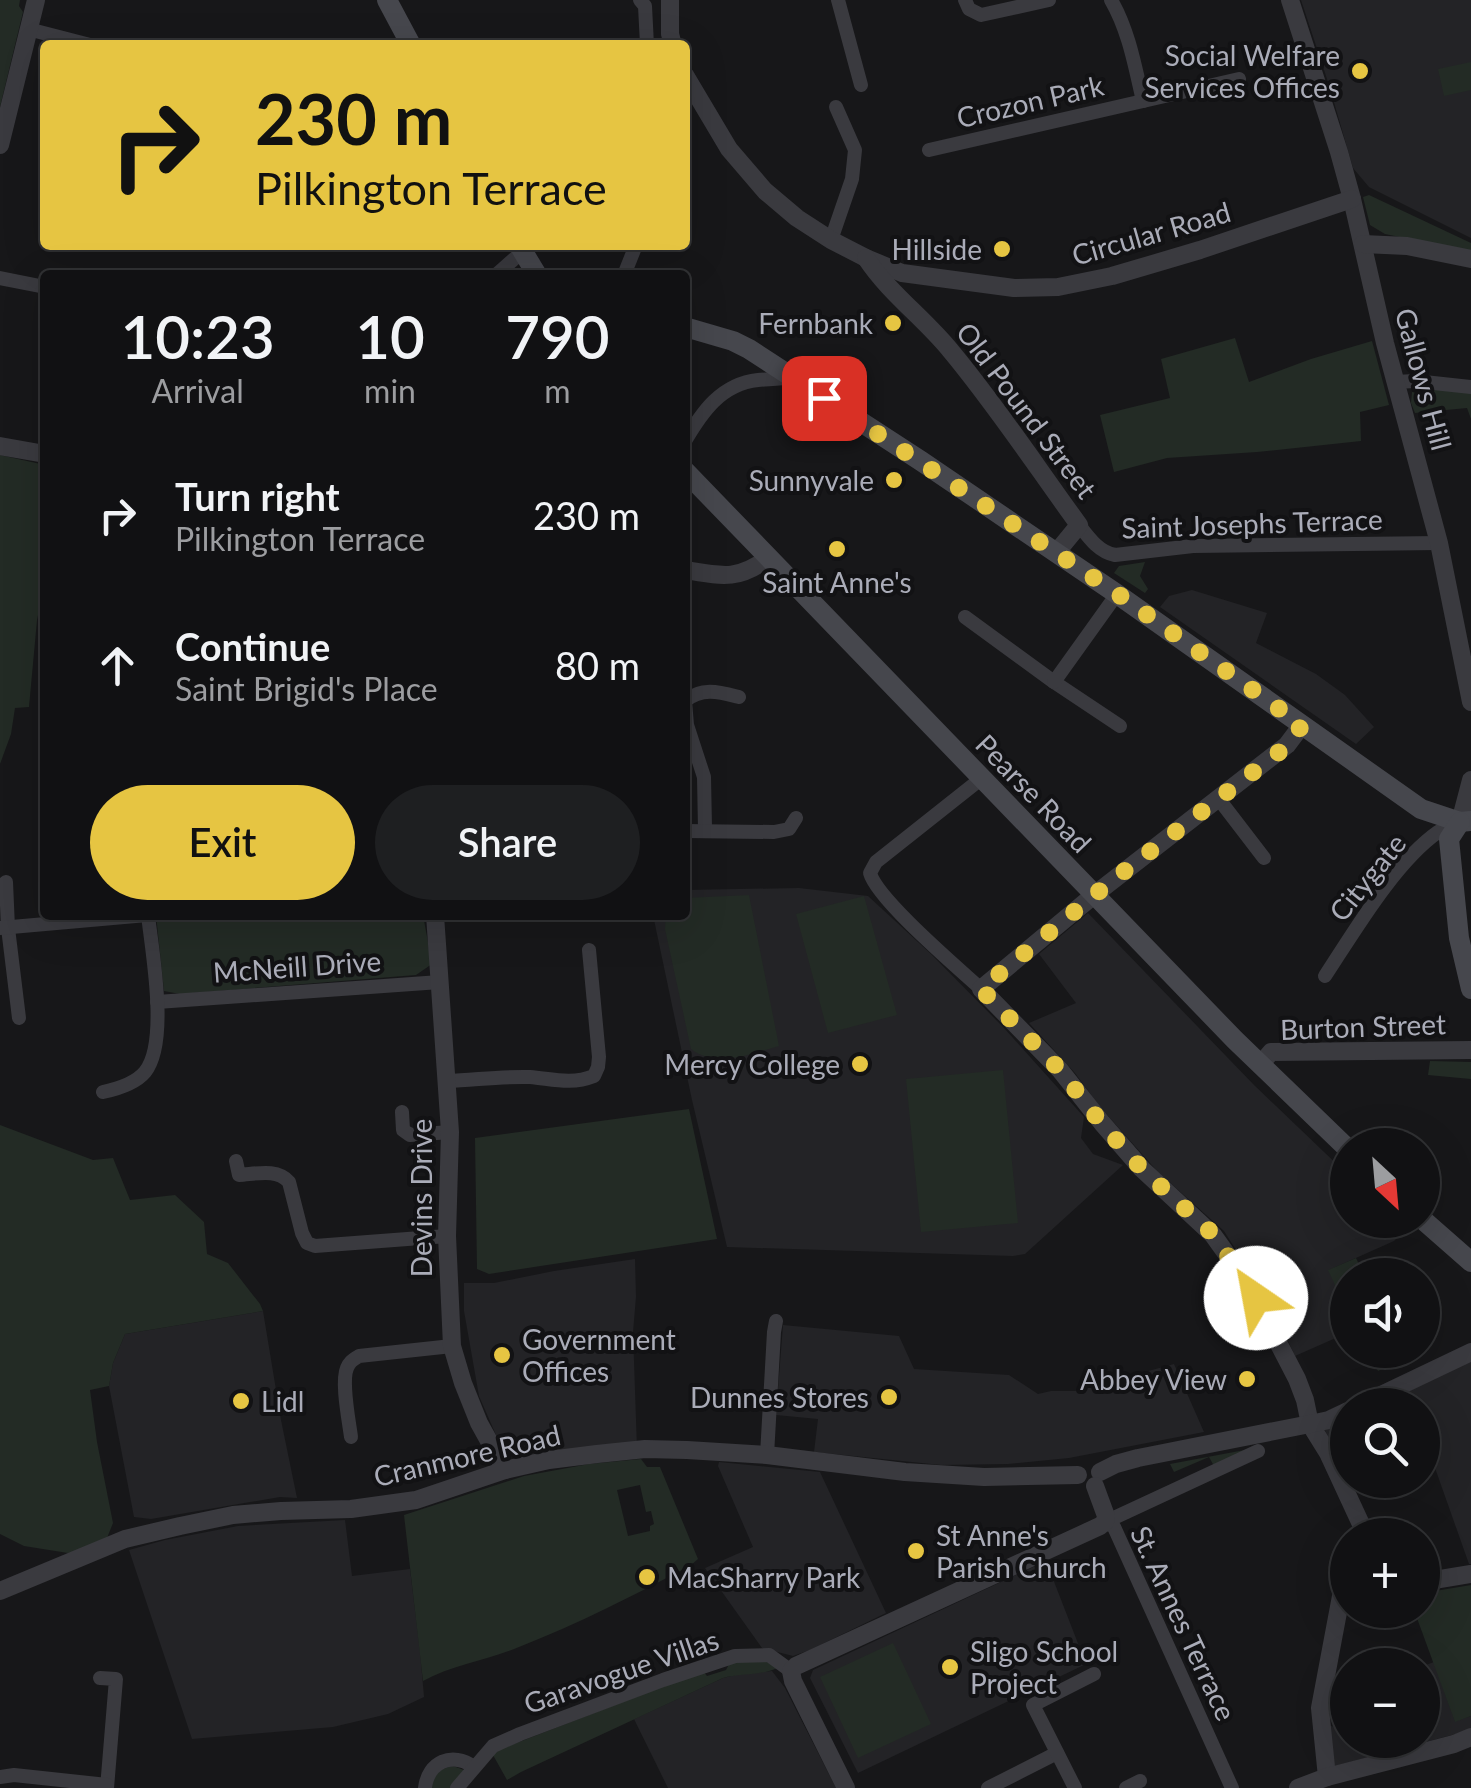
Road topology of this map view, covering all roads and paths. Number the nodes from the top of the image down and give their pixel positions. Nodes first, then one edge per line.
1 (36, 0) edge
2 (387, 0) edge
3 (640, 0) edge
4 (670, 0) edge
5 (838, 0) edge
6 (964, 0) edge
7 (1049, 0) edge
8 (1111, 0) edge
9 (1290, 0) edge
10 (28, 28) junction
11 (72, 40) edge
12 (408, 40) edge
13 (647, 40) edge
14 (672, 40) edge
15 (1239, 79) dead end
16 (690, 83) edge
17 (861, 86) dead end
18 (1143, 101) junction
19 (836, 107) dead end
20 (0, 145) edge
21 (929, 150) dead end
22 (1352, 199) junction
23 (831, 240) junction
24 (1363, 244) junction
25 (519, 250) edge
26 (866, 258) junction
27 (1471, 259) edge
28 (501, 270) edge
29 (0, 278) edge
30 (40, 286) edge
31 (690, 328) edge
32 (791, 377) junction
33 (1396, 382) junction
34 (1471, 387) edge
35 (690, 433) edge
36 (0, 446) edge
37 (40, 453) edge
38 (690, 476) edge
39 (1078, 525) junction
40 (1438, 543) junction
41 (1056, 553) junction
42 (768, 558) junction
43 (690, 570) edge
44 (1118, 594) junction
45 (965, 618) dead end
46 (1054, 682) junction
47 (740, 697) dead end
48 (690, 698) edge
49 (1471, 702) edge
50 (1302, 725) junction
51 (1120, 726) dead end
52 (690, 733) edge
53 (982, 778) junction
54 (1471, 780) edge
55 (1218, 798) junction
56 (796, 818) dead end
57 (1466, 822) edge
58 (705, 829) junction
59 (690, 830) edge
60 (1264, 858) dead end
61 (6, 882) dead end
62 (1094, 895) junction
63 (92, 920) edge
64 (148, 920) edge
65 (434, 920) edge
66 (4, 928) edge
67 (589, 950) dead end
68 (1325, 976) dead end
69 (440, 982) junction
70 (981, 989) junction
71 (1471, 989) edge
72 (157, 1002) junction
73 (19, 1018) dead end
74 (1471, 1050) edge
75 (1260, 1065) junction
76 (448, 1080) junction
77 (103, 1092) dead end
78 (402, 1112) dead end
79 (450, 1132) junction
80 (1330, 1132) edge
81 (236, 1161) dead end
82 (1440, 1235) edge
83 (447, 1236) junction
84 (1471, 1262) edge
85 (776, 1321) dead end
86 (452, 1346) junction
87 (1471, 1352) edge
88 (1396, 1388) edge
89 (1330, 1419) edge
90 (1310, 1424) junction
91 (351, 1436) dead end
92 (1258, 1450) dead end
93 (767, 1455) junction
94 (504, 1470) junction
95 (1097, 1479) junction
96 (1356, 1512) junction
97 (1355, 1518) edge
98 (1359, 1518) edge
99 (1105, 1522) junction
100 (1471, 1574) edge
101 (1440, 1579) edge
102 (0, 1590) edge
103 (1338, 1628) edge
104 (792, 1672) junction
105 (1094, 1674) dead end
106 (100, 1678) dead end
107 (1471, 1737) edge
108 (1057, 1753) junction
109 (474, 1768) junction
110 (0, 1777) edge
111 (1326, 1777) junction
112 (107, 1786) edge
113 (425, 1788) edge
114 (457, 1788) edge
115 (846, 1788) edge
116 (988, 1788) edge
117 (1075, 1788) edge
118 (1232, 1788) edge
119 (1298, 1788) edge

1 - 10 street
2 - 12 main road
3 - 13 street
4 - 14 street
5 - 17 street
6 - 7 street
8 - 18 street, Crozon Park
9 - 22 street, Gallows Hill
10 - 11 street
10 - 20 street
15 - 18 street, Crozon Park
16 - 23 street, Circular Road
18 - 21 street, Crozon Park
19 - 23 street
22 - 24 street, Gallows Hill
22 - 26 street, Circular Road
23 - 26 street, Circular Road
24 - 27 street
24 - 33 street, Gallows Hill
25 - 28 street
26 - 39 street, Old Pound Street
29 - 30 street
31 - 32 main road
32 - 35 street
32 - 41 main road
33 - 34 street
33 - 40 street, Gallows Hill
36 - 37 street
38 - 42 main road, Pearse Road
39 - 40 street, Saint Josephs Terrace
39 - 41 street, Old Pound Street
40 - 49 street, Gallows Hill
41 - 44 main road
42 - 43 street
42 - 53 main road, Pearse Road
44 - 46 street
44 - 50 main road
45 - 46 street
46 - 51 street
47 - 48 street
50 - 55 street
50 - 57 main road
52 - 58 street
53 - 62 main road, Pearse Road
53 - 70 street
54 - 57 street
55 - 60 street
55 - 62 street
56 - 58 street
57 - 68 street, Citygate
57 - 71 main road
58 - 59 street
61 - 66 street
62 - 70 street
62 - 75 main road, Pearse Road
63 - 66 street
64 - 72 street
65 - 69 street, Devins Drive
66 - 73 street
67 - 76 street
69 - 72 street, McNeill Drive
69 - 76 street, Devins Drive
70 - 90 street
72 - 77 street
74 - 75 street, Burton Street
75 - 80 main road, Pearse Road
76 - 79 street, Devins Drive
78 - 79 street
79 - 83 street, Devins Drive
81 - 83 street
82 - 84 main road
83 - 86 street, Devins Drive
85 - 93 street
86 - 91 street
86 - 94 street, Devins Drive
87 - 88 street
89 - 90 street
90 - 95 street
90 - 96 street
92 - 99 street, St. Annes Terrace
93 - 94 street, Cranmore Road
93 - 95 street, Cranmore Road
94 - 102 street, Cranmore Road
95 - 99 street
96 - 97 street
96 - 98 street
99 - 104 street
99 - 118 street, St. Annes Terrace
100 - 101 street
103 - 111 street
104 - 109 street, Garavogue Villas
104 - 115 street
105 - 108 street
106 - 112 street
107 - 111 street
108 - 116 street
108 - 117 street
109 - 113 street
109 - 114 street, Garavogue Villas
110 - 112 street
111 - 119 street

